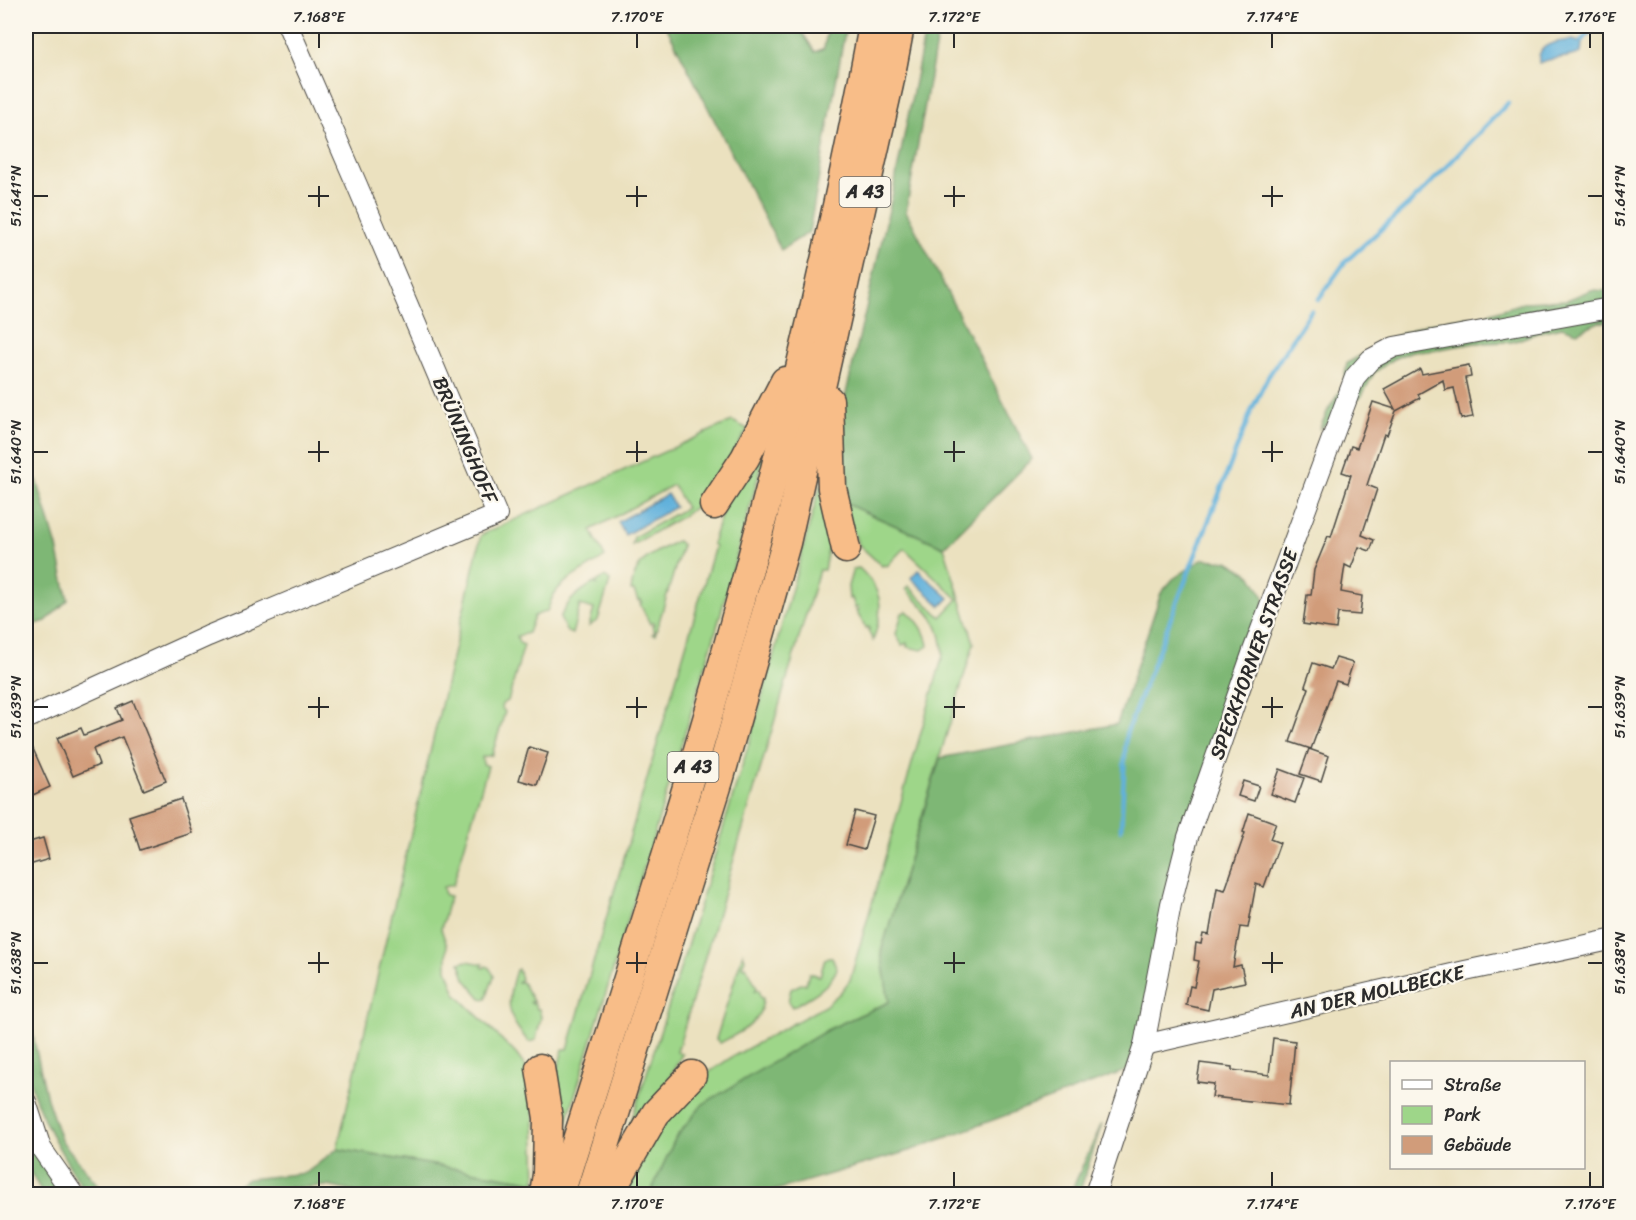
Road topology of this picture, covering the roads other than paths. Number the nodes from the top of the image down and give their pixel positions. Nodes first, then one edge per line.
1 (288, 26) edge
2 (873, 26) edge
3 (900, 26) edge
4 (1611, 308) edge
5 (807, 333) junction
6 (829, 359) junction
7 (714, 505) dead end
8 (846, 549) dead end
9 (26, 719) edge
10 (1611, 940) edge
11 (1144, 1045) junction
12 (540, 1068) dead end
13 (692, 1075) dead end
14 (26, 1102) edge
15 (73, 1194) edge
16 (544, 1194) edge
17 (560, 1194) edge
18 (590, 1194) edge
19 (609, 1194) edge
20 (1095, 1194) edge

1 - 9 street, BRÜNINGHOFF
2 - 5 highway, A 43
3 - 6 highway, A 43
4 - 11 street, SPECKHORNER STRASSE
5 - 7 highway
5 - 17 highway, A 43
6 - 8 highway
6 - 18 highway, A 43
10 - 11 street, AN DER MOLLBECKE
11 - 20 street, SPECKHORNER STRASSE
12 - 16 highway
13 - 19 highway
14 - 15 street

